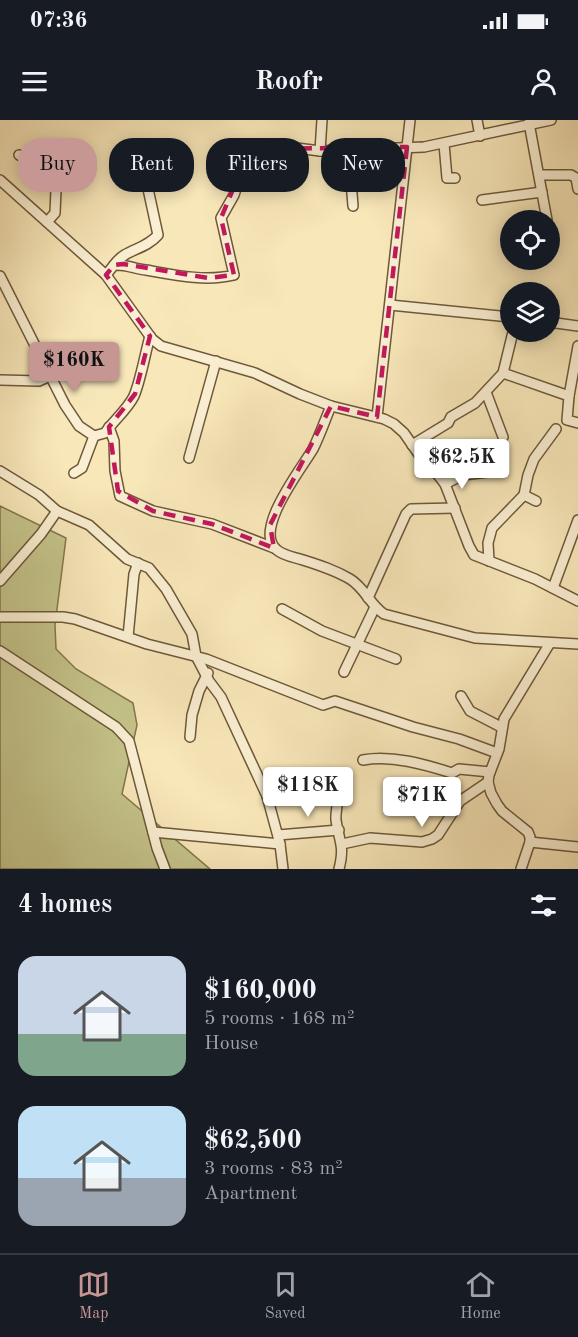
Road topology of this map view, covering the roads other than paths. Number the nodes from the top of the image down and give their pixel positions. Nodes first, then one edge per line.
1 (322, 120) edge
2 (410, 120) edge
3 (477, 120) edge
4 (551, 120) edge
5 (529, 123) edge
6 (480, 136) junction
7 (444, 144) junction
8 (407, 147) junction
9 (320, 151) joint
10 (540, 175) junction
11 (455, 178) dead end
12 (0, 180) edge
13 (578, 189) edge
14 (56, 192) edge
15 (149, 192) edge
16 (352, 192) edge
17 (542, 192) junction
18 (482, 201) dead end
19 (353, 206) dead end
20 (545, 210) edge
21 (47, 222) junction
22 (114, 265) junction
23 (106, 275) junction
24 (0, 276) edge
25 (390, 305) junction
26 (500, 316) edge
27 (560, 324) edge
28 (578, 326) edge
29 (150, 336) junction
30 (511, 342) edge
31 (578, 346) edge
32 (216, 361) junction
33 (503, 374) junction
34 (50, 376) junction
35 (0, 380) edge
36 (486, 393) junction
37 (569, 396) junction
38 (331, 406) junction
39 (377, 417) junction
40 (578, 423) edge
41 (109, 427) junction
42 (556, 429) dead end
43 (94, 436) junction
44 (503, 437) dead end
45 (412, 445) junction
46 (189, 458) dead end
47 (488, 472) dead end
48 (74, 473) dead end
49 (1, 475) edge
50 (445, 484) junction
51 (524, 495) junction
52 (536, 501) dead end
53 (455, 508) junction
54 (57, 511) junction
55 (578, 520) edge
56 (274, 548) junction
57 (489, 561) junction
58 (138, 563) junction
59 (0, 582) edge
60 (553, 588) junction
61 (368, 598) junction
62 (578, 601) edge
63 (375, 607) junction
64 (282, 609) dead end
65 (0, 617) edge
66 (128, 637) junction
67 (549, 643) junction
68 (578, 644) edge
69 (357, 645) junction
70 (0, 651) edge
71 (196, 656) junction
72 (396, 659) dead end
73 (212, 661) junction
74 (345, 672) dead end
75 (207, 676) junction
76 (461, 696) dead end
77 (501, 727) junction
78 (190, 736) dead end
79 (497, 753) junction
80 (363, 760) dead end
81 (490, 772) junction
82 (488, 782) junction
83 (267, 796) junction
84 (339, 830) junction
85 (153, 832) junction
86 (279, 840) junction
87 (530, 842) junction
88 (342, 844) junction
89 (578, 847) edge
90 (165, 869) edge
91 (283, 869) edge
92 (339, 869) edge
93 (521, 869) edge

1 - 9 street
2 - 8 street
3 - 6 street
4 - 5 street
5 - 6 street
5 - 10 street
6 - 7 street
7 - 8 street
7 - 11 street
8 - 25 street
9 - 22 street
10 - 13 street
10 - 17 street
12 - 21 street
14 - 21 street
15 - 22 street
16 - 19 street
17 - 18 street
17 - 20 street
21 - 23 street
22 - 23 street
23 - 29 street
24 - 34 street
25 - 26 street
25 - 39 street
27 - 28 street
29 - 32 street
29 - 41 street
30 - 33 street
31 - 37 street
32 - 38 street
32 - 46 street
33 - 36 street
33 - 37 street
34 - 35 street
34 - 43 street
36 - 44 street
36 - 45 street
37 - 40 street
38 - 39 street
38 - 56 street
39 - 45 street
41 - 43 street
41 - 56 street
42 - 51 street
43 - 48 street
45 - 50 street
47 - 50 street
49 - 54 street
50 - 53 street
51 - 52 street
51 - 57 street
53 - 57 street
53 - 61 street
54 - 58 street
54 - 59 street
55 - 60 street
56 - 61 street
57 - 60 street
58 - 66 street
58 - 71 street
60 - 62 street
61 - 63 street
63 - 67 street
63 - 69 street
64 - 69 street
65 - 66 street
66 - 71 street
67 - 68 street
67 - 77 street
69 - 72 street
69 - 74 street
70 - 85 street
71 - 73 street
71 - 75 street
73 - 75 street
73 - 79 street
75 - 78 street
75 - 83 street
76 - 77 street
77 - 79 street
79 - 81 street
80 - 81 street
81 - 82 street
82 - 87 street
82 - 88 street
83 - 84 street
83 - 86 street
84 - 86 street
84 - 88 street
85 - 86 street
85 - 90 street
86 - 91 street
87 - 89 street
87 - 93 street
88 - 92 street

